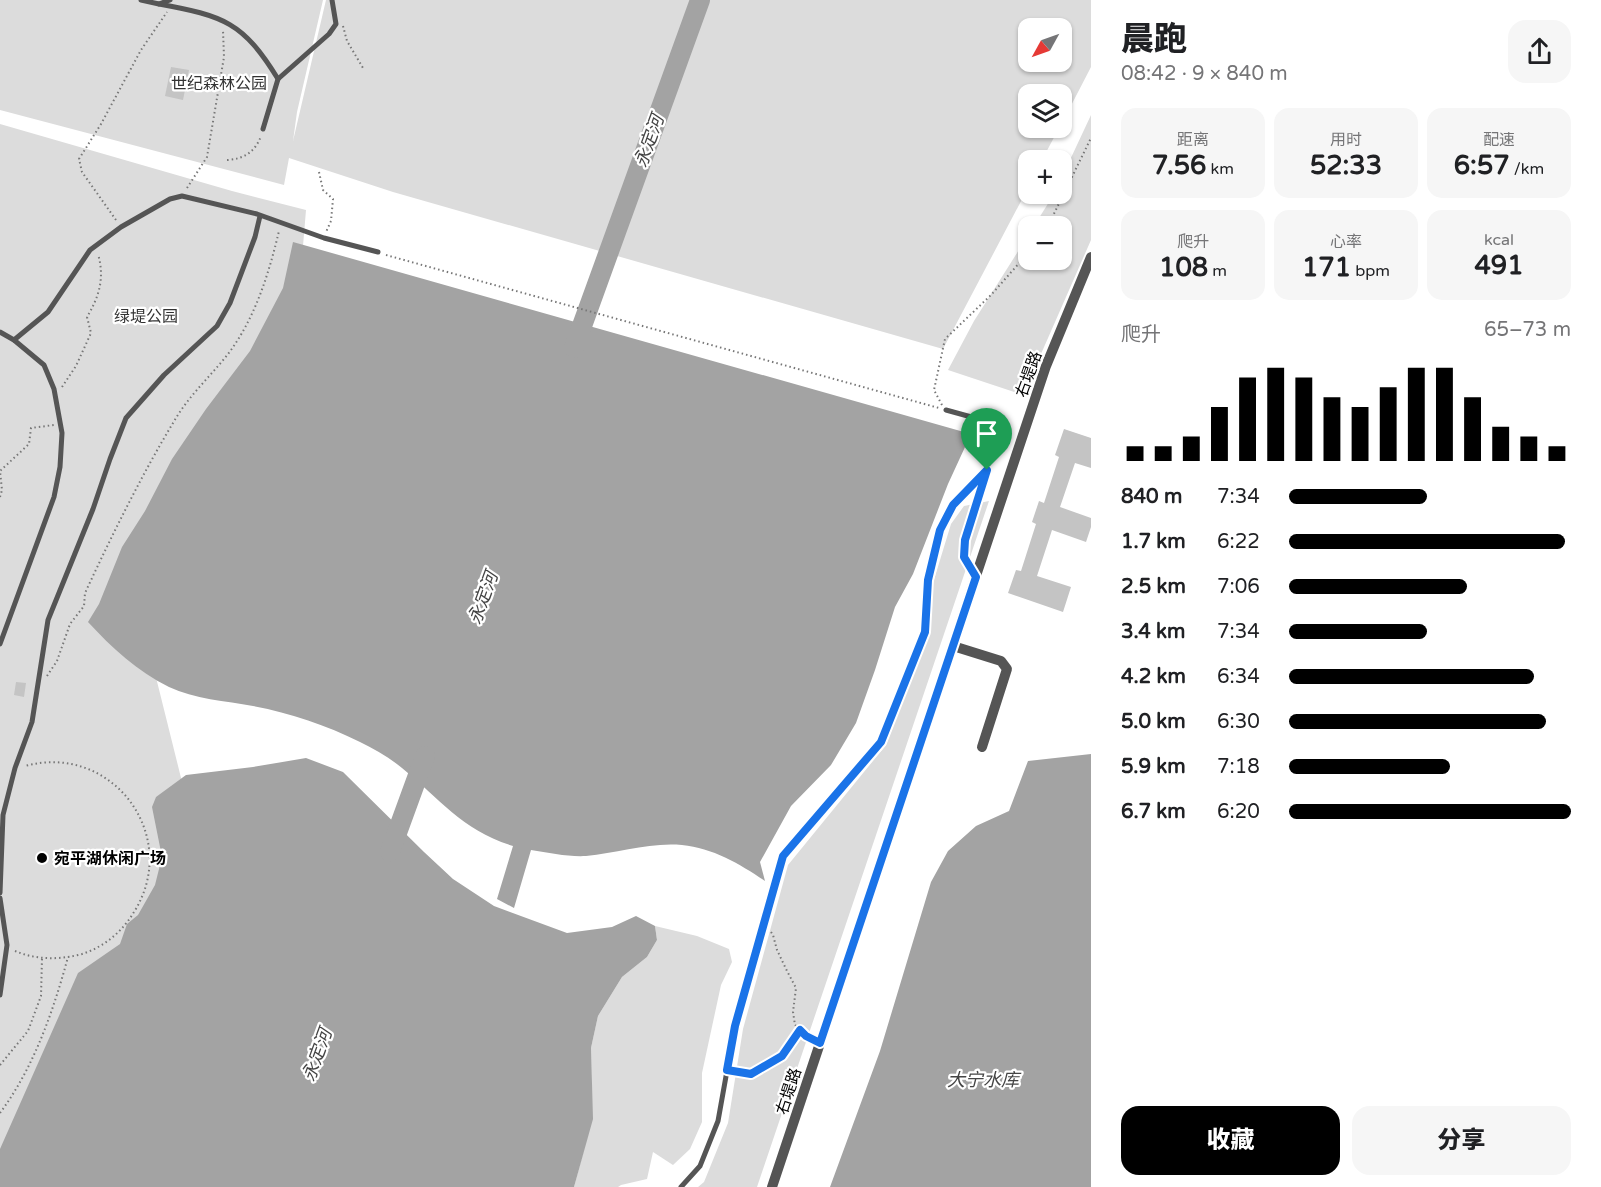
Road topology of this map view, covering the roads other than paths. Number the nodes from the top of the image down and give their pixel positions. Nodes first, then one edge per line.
1 (141, 0) edge
2 (332, 0) edge
3 (171, 3) edge
4 (279, 79) junction
5 (263, 129) road end
6 (260, 216) junction
7 (378, 252) road end
8 (1091, 257) edge
9 (0, 332) edge
10 (14, 340) junction
11 (945, 410) road end
12 (985, 473) junction
13 (976, 577) junction
14 (0, 644) edge
15 (953, 646) junction
16 (982, 747) dead end
17 (0, 893) edge
18 (0, 898) edge
19 (0, 995) edge
20 (681, 1187) edge
21 (772, 1187) edge

1 - 3 lane
2 - 4 lane
3 - 4 lane
4 - 5 lane
6 - 7 lane
6 - 10 lane
6 - 17 lane
8 - 13 street, 右堤路
9 - 10 lane
10 - 14 lane
11 - 12 lane
12 - 13 lane
12 - 20 lane
13 - 15 street, 右堤路
15 - 16 street
15 - 21 street, 右堤路
18 - 19 lane

